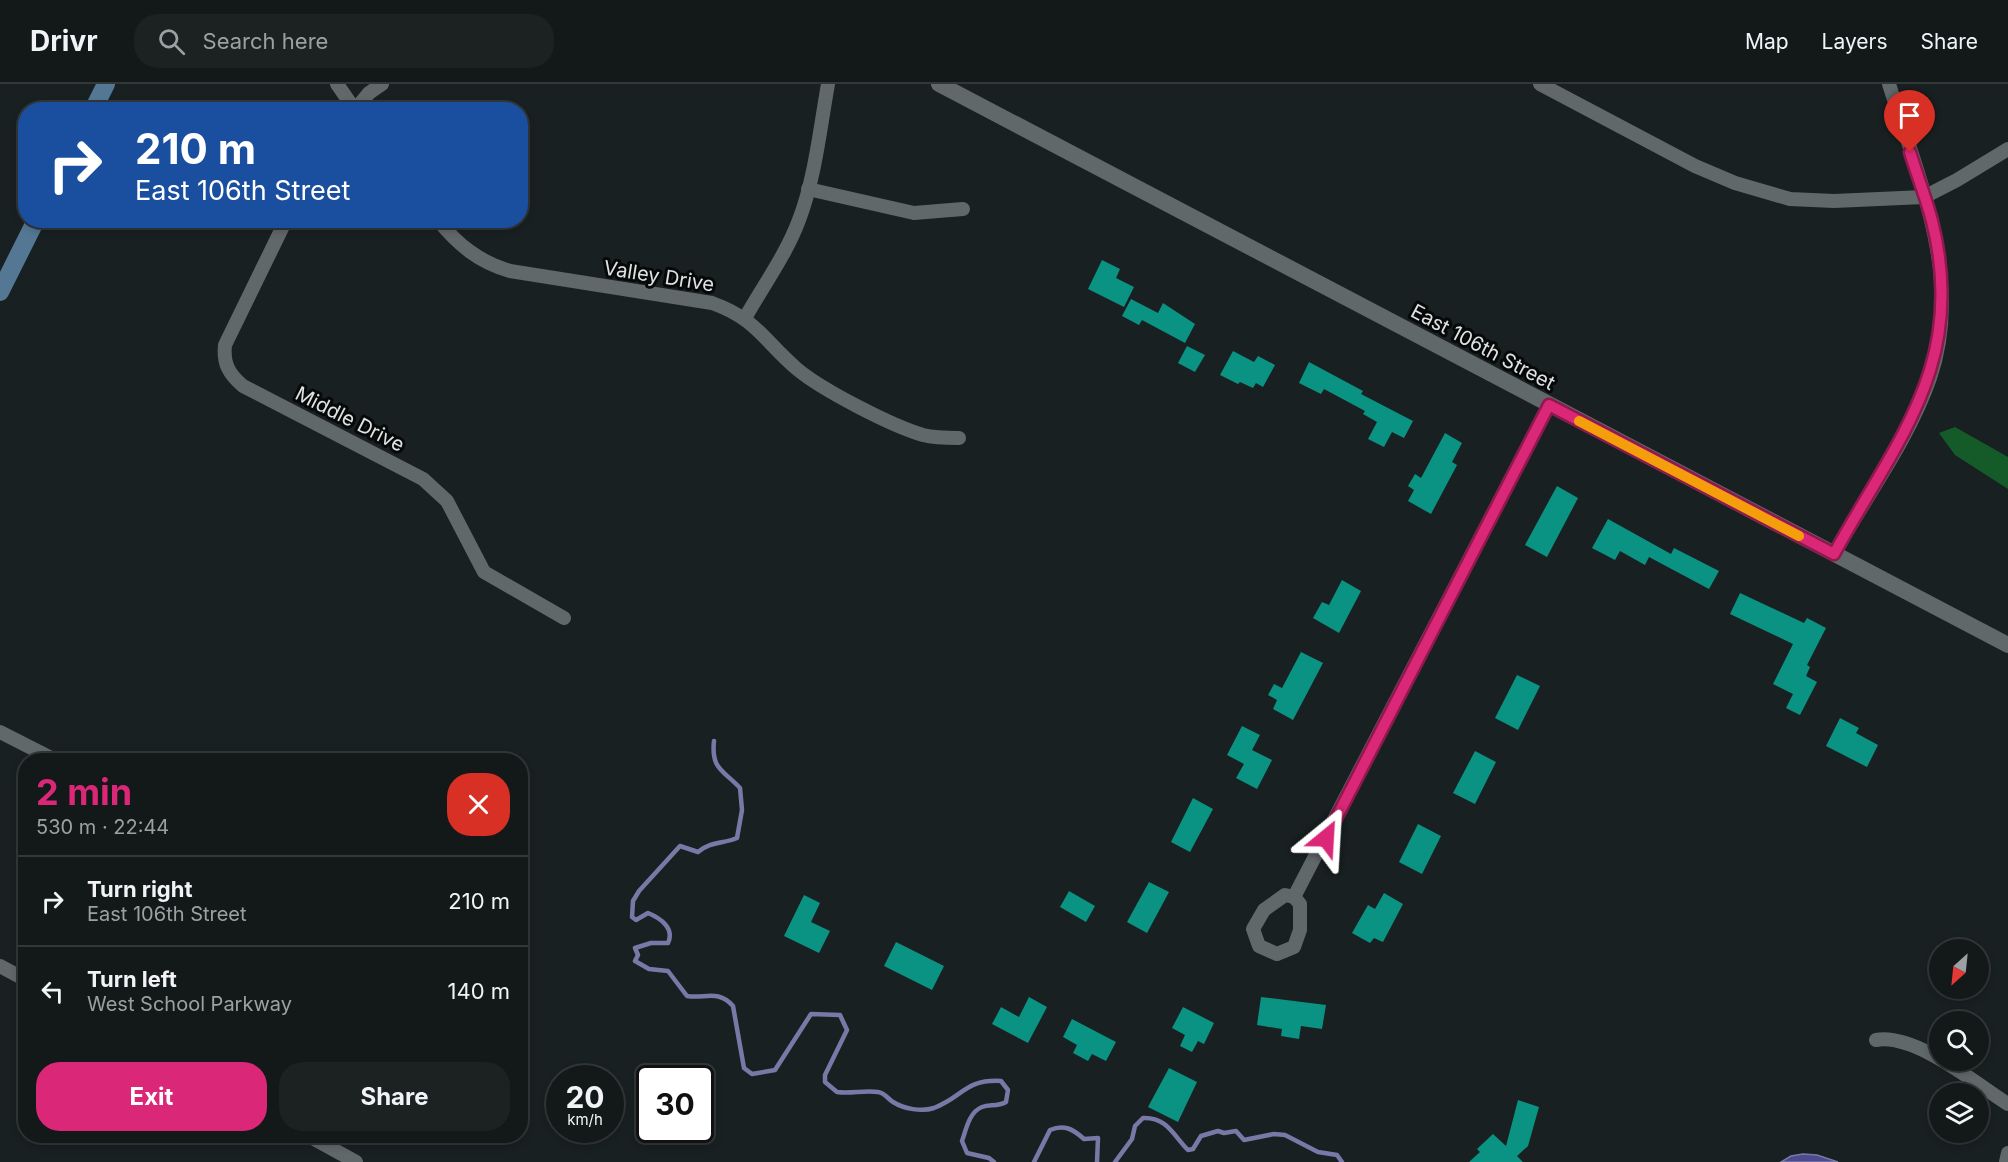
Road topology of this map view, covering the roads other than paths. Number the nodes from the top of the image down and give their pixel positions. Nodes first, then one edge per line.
1 (106, 84) edge
2 (337, 84) edge
3 (382, 84) edge
4 (828, 84) edge
5 (939, 84) edge
6 (1540, 84) edge
7 (1889, 84) edge
8 (97, 102) edge
9 (349, 102) edge
10 (362, 102) edge
11 (2008, 149) edge
12 (808, 189) junction
13 (1924, 197) junction
14 (963, 209) dead end
15 (32, 228) edge
16 (282, 228) edge
17 (445, 228) edge
18 (0, 292) edge
19 (745, 318) junction
20 (1549, 405) junction
21 (959, 438) dead end
22 (1834, 554) junction
23 (564, 618) dead end
24 (2008, 645) edge
25 (0, 732) edge
26 (41, 753) edge
27 (1294, 897) dead end
28 (0, 966) edge
29 (18, 976) edge
30 (1876, 1040) dead end
31 (2008, 1104) edge
32 (322, 1143) edge
33 (2008, 1154) edge
34 (356, 1162) edge
35 (2006, 1162) edge

1 - 8 main road
2 - 9 street
3 - 10 street
4 - 12 street
5 - 20 street, East 106th Street
6 - 13 street
7 - 13 street
11 - 13 street
12 - 14 street
12 - 19 street
13 - 22 street
15 - 18 main road
16 - 23 street, Middle Drive
17 - 19 street, Valley Drive
19 - 21 street, Valley Drive
20 - 22 street, East 106th Street
20 - 27 street
22 - 24 street, East 106th Street
25 - 26 street
28 - 29 street
30 - 31 street
32 - 34 street
33 - 35 street

